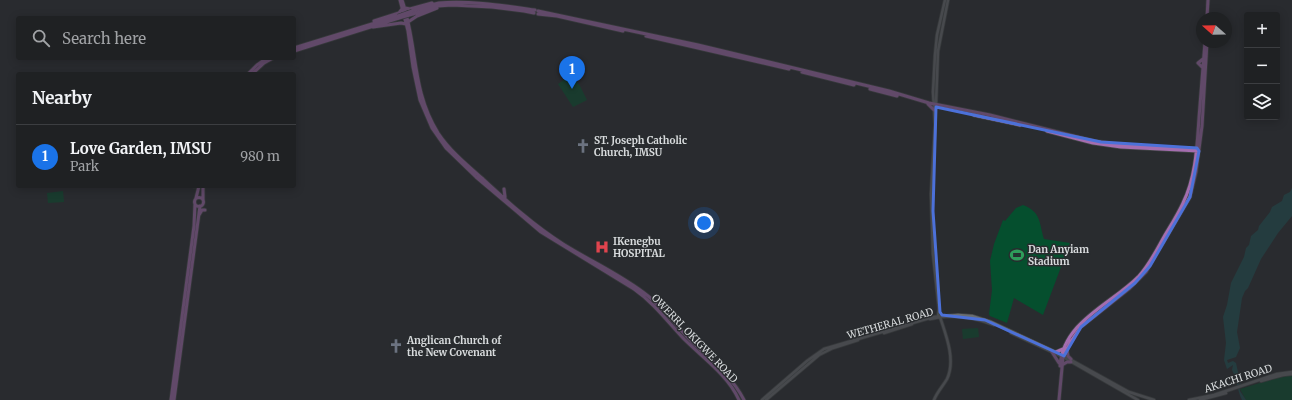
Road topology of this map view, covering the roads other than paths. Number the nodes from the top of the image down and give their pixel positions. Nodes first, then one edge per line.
1 (946, 0) edge
2 (1209, 0) edge
3 (401, 2) edge
4 (438, 4) junction
5 (945, 4) junction
6 (441, 6) junction
7 (404, 8) junction
8 (536, 12) junction
9 (1208, 12) edge
10 (413, 13) junction
11 (407, 23) junction
12 (370, 25) junction
13 (1206, 48) edge
14 (296, 49) edge
15 (1205, 58) junction
16 (264, 60) edge
17 (269, 60) edge
18 (1204, 69) junction
19 (250, 72) edge
20 (254, 72) edge
21 (934, 99) junction
22 (928, 104) junction
23 (935, 107) junction
24 (1198, 150) junction
25 (198, 188) edge
26 (203, 188) edge
27 (493, 190) junction
28 (196, 198) junction
29 (203, 200) junction
30 (504, 200) junction
31 (195, 204) junction
32 (200, 206) junction
33 (206, 210) dead end
34 (198, 217) junction
35 (664, 313) junction
36 (940, 316) junction
37 (1066, 348) junction
38 (1052, 352) junction
39 (1056, 352) junction
40 (1062, 356) junction
41 (1071, 360) junction
42 (1061, 365) junction
43 (1292, 373) edge
44 (1234, 389) junction
45 (1131, 396) junction
46 (172, 400) edge
47 (739, 400) edge
48 (745, 400) edge
49 (762, 400) edge
50 (766, 400) edge
51 (934, 400) edge
52 (1058, 400) edge
53 (1138, 400) edge
54 (1145, 400) edge
55 (1154, 400) edge
56 (1189, 400) edge
57 (1200, 400) edge

1 - 5 main road
2 - 9 main road
3 - 7 main road
4 - 7 main road
4 - 8 main road
4 - 10 main road
5 - 21 main road
5 - 23 main road
6 - 8 main road
6 - 10 main road
6 - 11 main road
7 - 11 main road
7 - 12 main road
8 - 22 main road
10 - 12 main road, bridge
11 - 12 main road
11 - 27 main road
12 - 14 main road
13 - 15 main road
15 - 18 main road
15 - 18 main road
15 - 18 main road
16 - 19 main road
17 - 20 main road
18 - 24 main road
21 - 22 main road
21 - 23 main road
22 - 23 main road
22 - 23 main road
23 - 24 main road
23 - 36 main road
24 - 37 main road
25 - 28 main road
26 - 29 main road
27 - 30 main road
27 - 30 main road
27 - 30 main road
28 - 29 main road
28 - 31 main road
29 - 32 main road
30 - 35 main road
31 - 32 main road
31 - 46 main road
32 - 34 main road
33 - 34 main road
34 - 46 main road
35 - 47 main road, OWERRI, OKIGWE ROAD
35 - 48 main road
36 - 38 main road, WETHERAL ROAD
36 - 39 main road, WETHERAL ROAD
36 - 49 main road, WETHERAL ROAD
36 - 50 main road, WETHERAL ROAD
36 - 51 main road
37 - 39 main road
37 - 40 main road
37 - 41 main road
38 - 40 main road, WETHERAL ROAD
38 - 42 main road
39 - 40 main road, WETHERAL ROAD
40 - 41 main road, WETHERAL ROAD
40 - 42 main road
41 - 42 main road
41 - 45 main road, WETHERAL ROAD
41 - 55 main road, WETHERAL ROAD
42 - 52 main road
43 - 44 main road, AKACHI ROAD
44 - 56 main road, AKACHI ROAD
44 - 57 main road, AKACHI ROAD
45 - 53 main road, WETHERAL ROAD
45 - 54 main road

